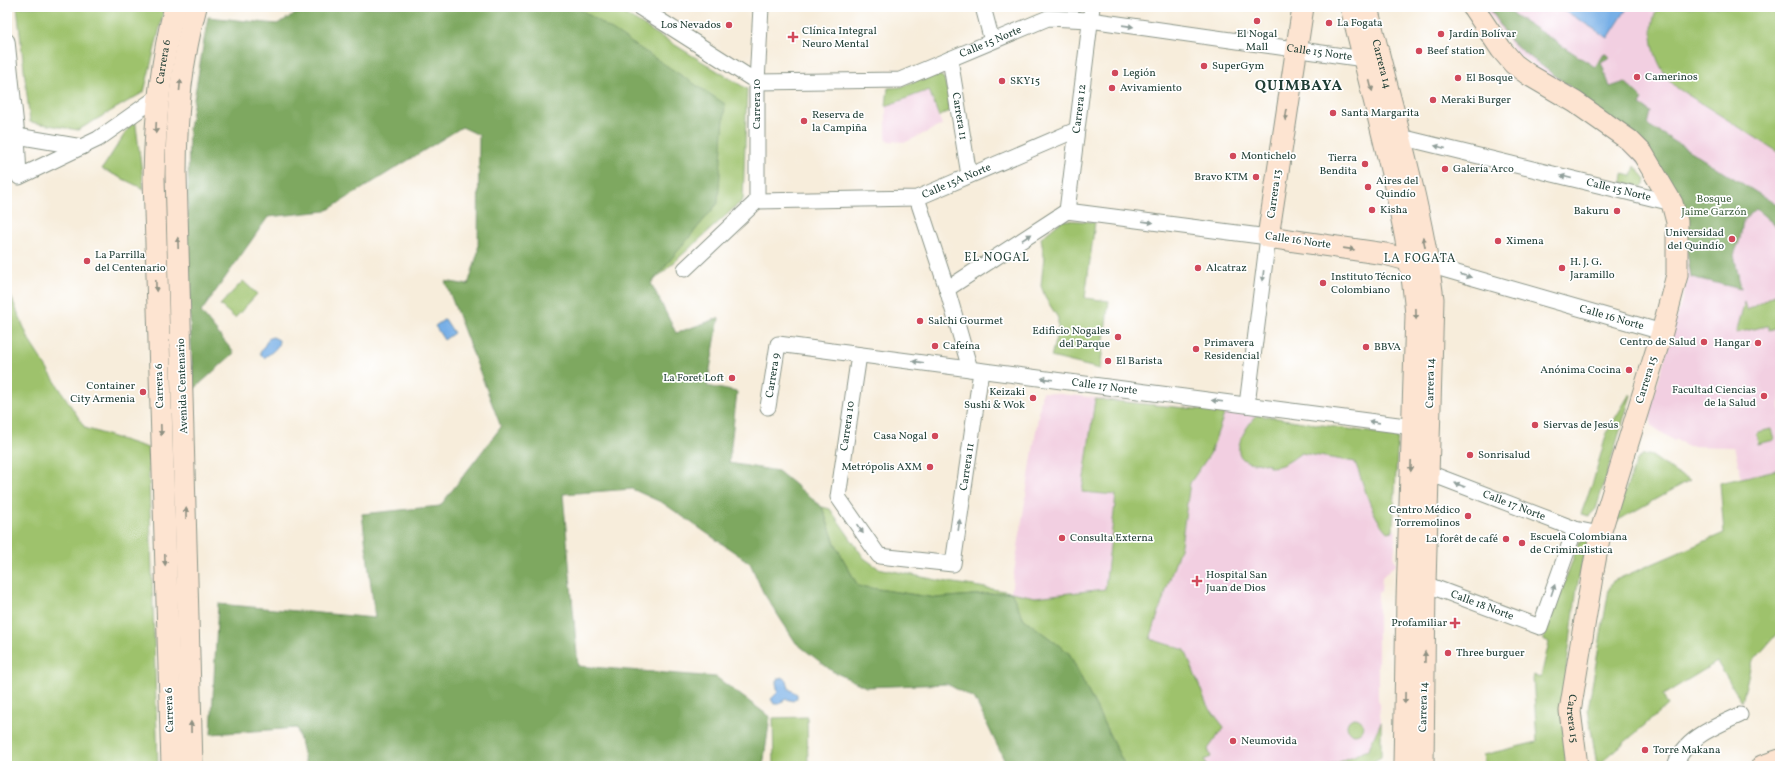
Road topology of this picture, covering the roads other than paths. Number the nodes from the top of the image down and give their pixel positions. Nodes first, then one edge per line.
1 (175, 7) edge
2 (196, 7) edge
3 (639, 7) edge
4 (760, 7) edge
5 (983, 7) edge
6 (1302, 7) edge
7 (1351, 7) edge
8 (1367, 7) edge
9 (1473, 7) edge
10 (1091, 14) edge
11 (7, 41) edge
12 (992, 41) junction
13 (1296, 49) junction
14 (950, 59) junction
15 (1364, 59) junction
16 (757, 82) junction
17 (159, 96) junction
18 (1076, 130) junction
19 (17, 136) junction
20 (1401, 137) junction
21 (82, 147) junction
22 (969, 175) junction
23 (917, 198) junction
24 (757, 200) junction
25 (1672, 203) junction
26 (1067, 211) junction
27 (1268, 237) junction
28 (1420, 263) junction
29 (685, 269) dead end
30 (947, 289) junction
31 (1662, 332) junction
32 (778, 344) joint
33 (859, 355) junction
34 (975, 370) junction
35 (1247, 405) junction
36 (768, 407) dead end
37 (1421, 428) junction
38 (1429, 473) junction
39 (1575, 529) junction
40 (1600, 534) junction
41 (953, 564) joint
42 (1425, 584) junction
43 (1740, 715) dead end
44 (1780, 760) edge
45 (172, 766) edge
46 (192, 766) edge
47 (1404, 766) edge
48 (1423, 766) edge
49 (1578, 766) edge
50 (1675, 766) edge
51 (1762, 766) edge

1 - 17 main road, Carrera 6
46 -> 2 main road, Avenida Centenario
3 - 16 street
4 - 16 street, Carrera 10
5 - 12 street
6 - 13 main road, Carrera 13
7 - 15 main road, Carrera 14
8 - 20 main road, Carrera 14
9 - 25 main road, Carrera 15
10 - 12 street, Calle 15 Norte
10 -> 13 street, Calle 15 Norte
10 - 18 street, Carrera 12
11 - 19 street
12 - 14 street, Calle 15 Norte
13 - 15 street, Calle 15 Norte
13 -> 27 main road, Carrera 13
14 - 16 street, Calle 15 Norte
14 - 22 street, Carrera 11
15 -> 28 main road, Carrera 14
16 - 24 street, Carrera 10
17 - 21 street
17 -> 45 main road, Carrera 6
18 - 22 street, Calle 15A Norte
18 - 26 street, Carrera 12
19 - 21 street
19 - 21 street
25 -> 20 street, Calle 15 Norte
28 -> 20 main road, Carrera 14
22 - 23 street, Calle 15A Norte
23 - 24 street, Calle 15A Norte
23 - 30 street, Carrera 11
24 - 29 street
25 - 31 main road, Carrera 15
26 -> 27 street, Calle 16 Norte
30 -> 26 street
27 -> 28 main road, Calle 16 Norte
27 -> 35 street, Carrera 13
28 -> 31 street, Calle 16 Norte
28 - 37 main road, Carrera 14
30 - 34 street, Carrera 11
31 - 40 main road, Carrera 15
32 - 33 street, Calle 17 Norte
32 - 36 street, Carrera 9
34 -> 33 street, Calle 17 Norte
33 -> 41 street, Carrera 10
35 -> 34 street, Calle 17 Norte
41 -> 34 street, Carrera 11
37 -> 35 street, Calle 17 Norte
37 - 38 main road, Carrera 14
37 -> 47 main road, Carrera 14
39 -> 38 street, Calle 17 Norte
38 - 42 main road, Carrera 14
39 - 40 street, Calle 17 Norte
42 -> 39 street, Calle 18 Norte
40 - 49 main road, Carrera 15
48 -> 42 main road, Carrera 14
43 - 50 street
44 - 51 main road

